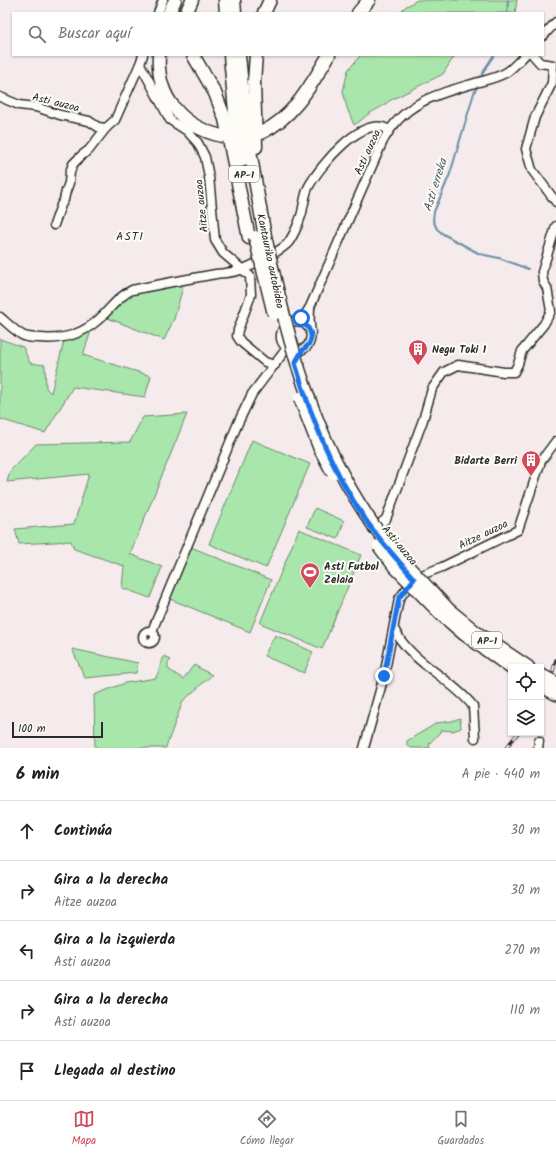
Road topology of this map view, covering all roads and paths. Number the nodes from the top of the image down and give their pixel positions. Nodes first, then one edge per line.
1 (163, 0) edge
2 (175, 0) edge
3 (192, 0) edge
4 (225, 0) edge
5 (234, 0) edge
6 (270, 0) edge
7 (369, 0) edge
8 (158, 12) edge
9 (170, 12) edge
10 (186, 12) edge
11 (226, 12) edge
12 (235, 12) edge
13 (264, 12) edge
14 (359, 12) edge
15 (556, 22) edge
16 (544, 35) edge
17 (143, 56) edge
18 (159, 56) edge
19 (194, 56) edge
20 (230, 56) edge
21 (239, 56) edge
22 (256, 56) edge
23 (328, 56) edge
24 (523, 56) edge
25 (534, 56) edge
26 (140, 64) junction
27 (0, 97) edge
28 (106, 128) junction
29 (389, 130) junction
30 (261, 133) dead end
31 (222, 136) dead end
32 (257, 196) junction
33 (556, 202) edge
34 (54, 225) dead end
35 (556, 226) edge
36 (256, 235) junction
37 (242, 270) junction
38 (310, 307) junction
39 (0, 317) edge
40 (296, 321) junction
41 (311, 332) junction
42 (290, 350) junction
43 (303, 350) junction
44 (278, 362) junction
45 (295, 363) junction
46 (556, 441) edge
47 (373, 529) junction
48 (414, 579) junction
49 (445, 612) junction
50 (394, 629) junction
51 (152, 631) dead end
52 (524, 664) edge
53 (508, 666) edge
54 (544, 677) edge
55 (556, 683) edge
56 (544, 688) edge
57 (556, 694) edge
58 (475, 738) dead end
59 (364, 748) edge

1 - 8 street
2 - 9 highway
3 - 10 highway
4 - 11 highway
5 - 12 highway
6 - 13 highway
7 - 14 highway
15 - 16 street
17 - 26 street
18 - 31 highway
19 - 36 highway
20 - 36 highway, Kantauriko autobidea / AP-1
21 - 32 highway, Kantauriko autobidea / AP-1
22 - 32 highway
23 - 30 highway
24 - 29 street, Asti auzoa
25 - 33 street
26 - 28 street
26 - 37 street, Aitze auzoa
27 - 28 street, Asti auzoa
28 - 34 street
29 - 37 street
29 - 38 street, Asti auzoa
32 - 36 highway, Kantauriko autobidea / AP-1
35 - 47 street
36 - 49 highway, Kantauriko autobidea / AP-1, bridge
36 - 49 highway, Kantauriko autobidea / AP-1, bridge
37 - 39 street
37 - 44 street, Aitze auzoa
38 - 40 street, Asti auzoa
38 - 41 street, Asti auzoa
40 - 41 street
40 - 42 street
41 - 43 street
42 - 43 street
42 - 44 street
42 - 45 street
43 - 45 street
44 - 45 street, Aitze auzoa
44 - 51 street
45 - 47 street, Asti auzoa
46 - 48 street, Aitze auzoa
47 - 48 street, Asti auzoa
48 - 50 street, Asti auzoa
49 - 52 highway, Kantauriko autobidea / AP-1
49 - 53 highway, Kantauriko autobidea / AP-1
50 - 58 street
50 - 59 street, Asti auzoa
54 - 55 highway
56 - 57 highway

